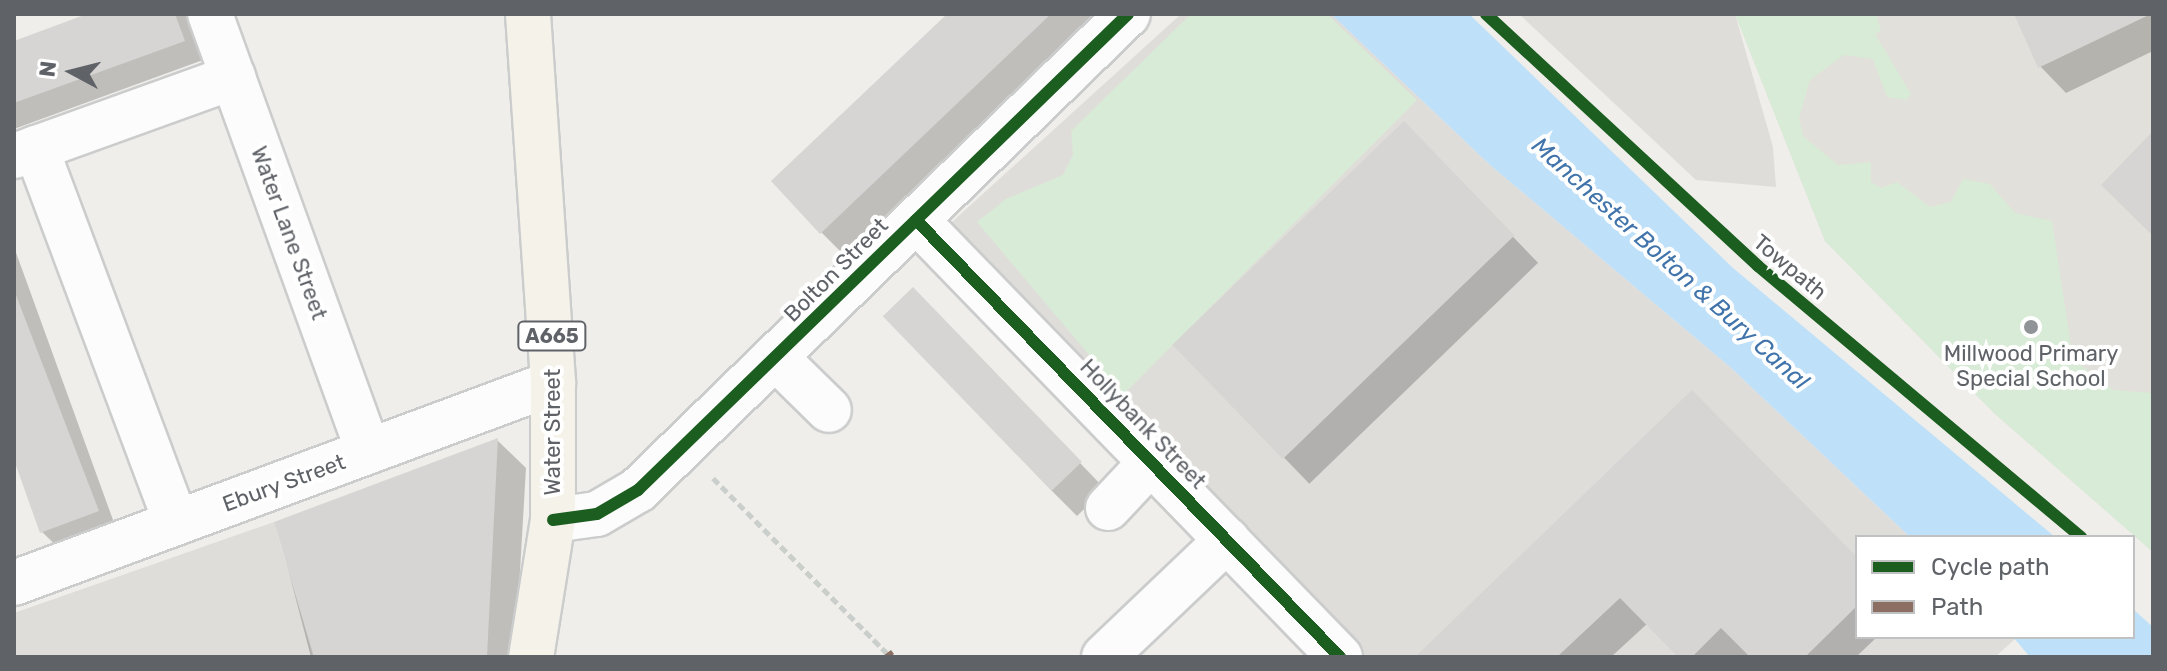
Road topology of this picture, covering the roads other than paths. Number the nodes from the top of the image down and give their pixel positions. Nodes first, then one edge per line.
1 (210, 14) edge
2 (528, 14) edge
3 (1128, 14) edge
4 (233, 77) junction
5 (25, 152) edge
6 (916, 220) junction
7 (776, 358) junction
8 (553, 383) junction
9 (829, 410) dead end
10 (368, 451) junction
11 (1151, 462) junction
12 (1108, 508) dead end
13 (553, 520) junction
14 (176, 523) junction
15 (1227, 540) junction
16 (14, 583) edge
17 (531, 657) edge
18 (1104, 657) edge
19 (1340, 657) edge

1 - 4 street, Water Lane Street
2 - 8 main road, Water Street / A665
3 - 6 street, Bolton Street
4 - 5 street
4 - 10 street, Water Lane Street
5 - 14 street
6 - 7 street, Bolton Street
6 - 11 street, Hollybank Street
7 - 9 street
7 - 13 street, Bolton Street
8 - 10 street, Ebury Street
8 - 13 main road, Water Street / A665
10 - 14 street, Ebury Street
11 - 12 street
11 - 15 street, Hollybank Street
13 - 17 main road, Water Street / A665
14 - 16 street, Ebury Street
15 - 18 street
15 - 19 street, Hollybank Street

